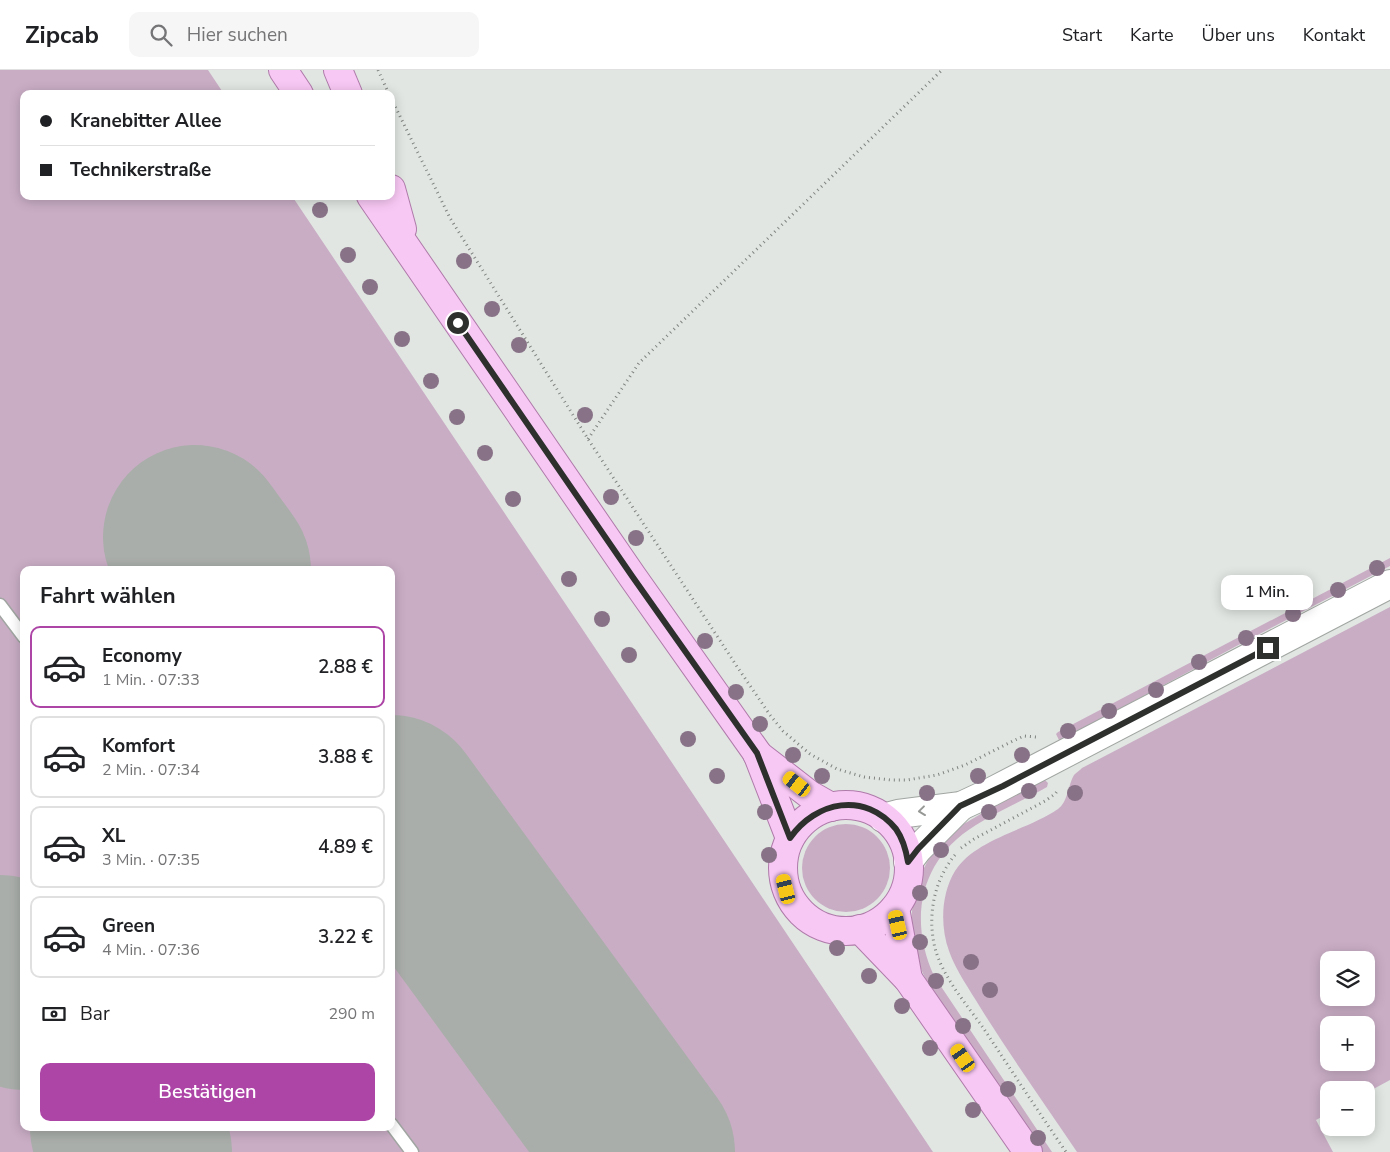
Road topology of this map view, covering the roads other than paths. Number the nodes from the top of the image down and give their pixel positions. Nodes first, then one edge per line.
1 (283, 70) edge
2 (338, 70) edge
3 (296, 90) edge
4 (346, 90) edge
5 (374, 200) edge
6 (394, 200) edge
7 (407, 248) junction
8 (1390, 584) edge
9 (0, 606) edge
10 (20, 632) edge
11 (757, 753) junction
12 (960, 806) junction
13 (831, 807) junction
14 (883, 818) junction
15 (790, 838) junction
16 (908, 862) junction
17 (895, 908) junction
18 (860, 930) junction
19 (908, 979) junction
20 (395, 1129) edge
21 (412, 1152) edge
22 (1028, 1152) edge

1 - 3 main road
2 - 4 main road
5 - 7 main road
6 - 7 main road
7 - 11 main road
8 - 12 street
9 - 10 lane
11 - 13 main road
11 - 15 main road
12 -> 14 street
12 - 16 street
13 - 14 main road
13 - 15 main road
14 - 16 main road
15 - 18 main road
16 - 17 main road
17 - 18 main road
17 - 19 main road
18 - 19 main road
19 - 22 main road
20 - 21 lane

